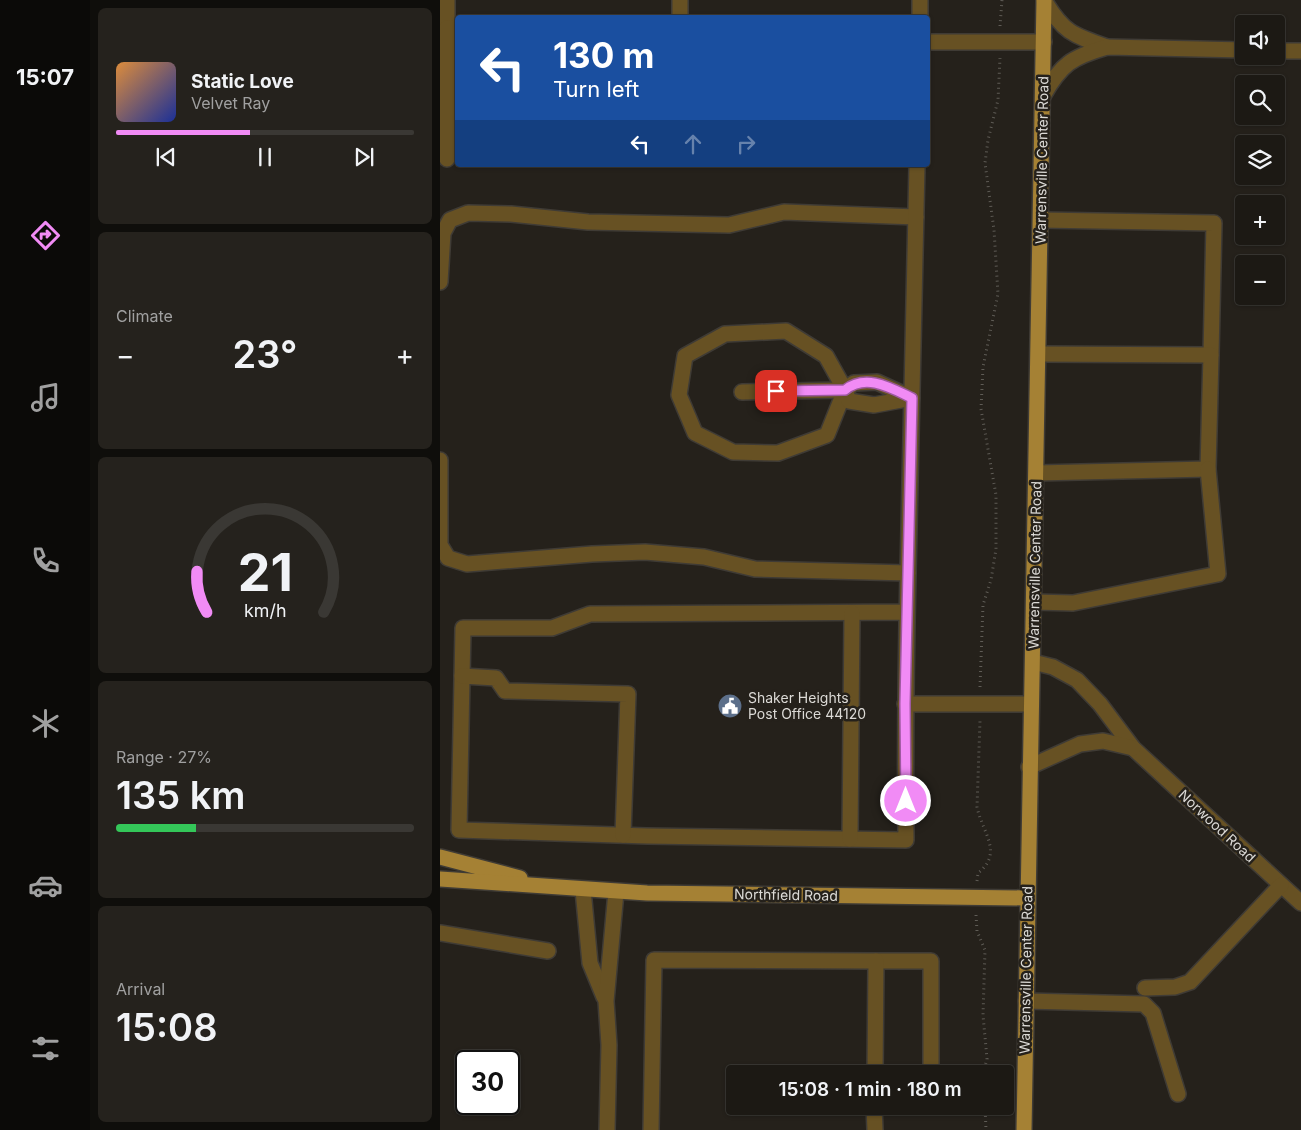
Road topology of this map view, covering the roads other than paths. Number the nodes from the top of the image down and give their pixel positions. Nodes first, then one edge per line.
1 (447, 0) edge
2 (680, 0) edge
3 (920, 0) edge
4 (1044, 0) edge
5 (680, 15) edge
6 (920, 15) edge
7 (452, 28) edge
8 (930, 42) edge
9 (1044, 42) junction
10 (1106, 47) junction
11 (1235, 50) edge
12 (1285, 51) edge
13 (1301, 52) edge
14 (1043, 96) junction
15 (447, 159) dead end
16 (917, 167) edge
17 (916, 217) junction
18 (1041, 220) junction
19 (440, 282) edge
20 (1039, 354) junction
21 (1211, 355) junction
22 (845, 390) junction
23 (742, 392) dead end
24 (912, 398) junction
25 (440, 460) edge
26 (1208, 469) junction
27 (1037, 472) junction
28 (908, 574) junction
29 (1034, 602) junction
30 (907, 612) junction
31 (852, 613) junction
32 (1033, 662) junction
33 (462, 676) junction
34 (905, 704) junction
35 (1031, 704) junction
36 (1132, 748) junction
37 (1029, 768) junction
38 (623, 835) junction
39 (850, 839) junction
40 (440, 856) edge
41 (440, 879) edge
42 (545, 885) junction
43 (1281, 885) junction
44 (583, 890) junction
45 (616, 892) junction
46 (1027, 898) junction
47 (1301, 903) edge
48 (440, 933) edge
49 (548, 951) dead end
50 (876, 961) junction
51 (1145, 988) dead end
52 (606, 1001) junction
53 (1026, 1001) junction
54 (874, 1065) edge
55 (931, 1065) edge
56 (1178, 1094) dead end
57 (874, 1115) edge
58 (607, 1130) edge
59 (651, 1130) edge
60 (875, 1130) edge
61 (1024, 1130) edge

1 - 7 street
2 - 5 street
3 - 6 street
4 - 9 main road, Warrensville Center Road
4 - 10 street
7 - 15 street
8 - 9 street
9 - 14 main road, Warrensville Center Road
10 - 11 street
10 - 14 street
12 - 13 street
14 - 18 main road, Warrensville Center Road
16 - 17 street
17 - 19 street
17 - 24 street
18 - 20 main road, Warrensville Center Road
18 - 21 street
20 - 21 street
20 - 27 main road, Warrensville Center Road
21 - 26 street
22 - 22 street
22 - 23 street
22 - 24 street
22 - 24 street
24 - 28 street
25 - 28 street
26 - 27 street
26 - 29 street
27 - 29 main road, Warrensville Center Road
28 - 30 street
29 - 32 main road, Warrensville Center Road
30 - 31 street
30 - 34 street
31 - 33 street
31 - 39 street
32 - 35 main road, Warrensville Center Road
32 - 36 street, Norwood Road
33 - 38 street
33 - 38 street
34 - 35 street
34 - 39 street
35 - 37 main road, Warrensville Center Road
36 - 37 street, Norwood Road
36 - 43 street, Norwood Road
37 - 46 main road, Warrensville Center Road
38 - 39 street
40 - 42 main road, Northfield Road
41 - 42 main road, Northfield Road
42 - 44 main road, Northfield Road
43 - 47 street, Norwood Road
43 - 51 street
44 - 45 main road, Northfield Road
44 - 52 street
45 - 46 main road, Northfield Road
45 - 52 street
46 - 53 main road, Warrensville Center Road
48 - 49 street
50 - 54 street
50 - 55 street
50 - 59 street
52 - 58 street
53 - 56 street
53 - 61 main road, Warrensville Center Road
57 - 60 street

